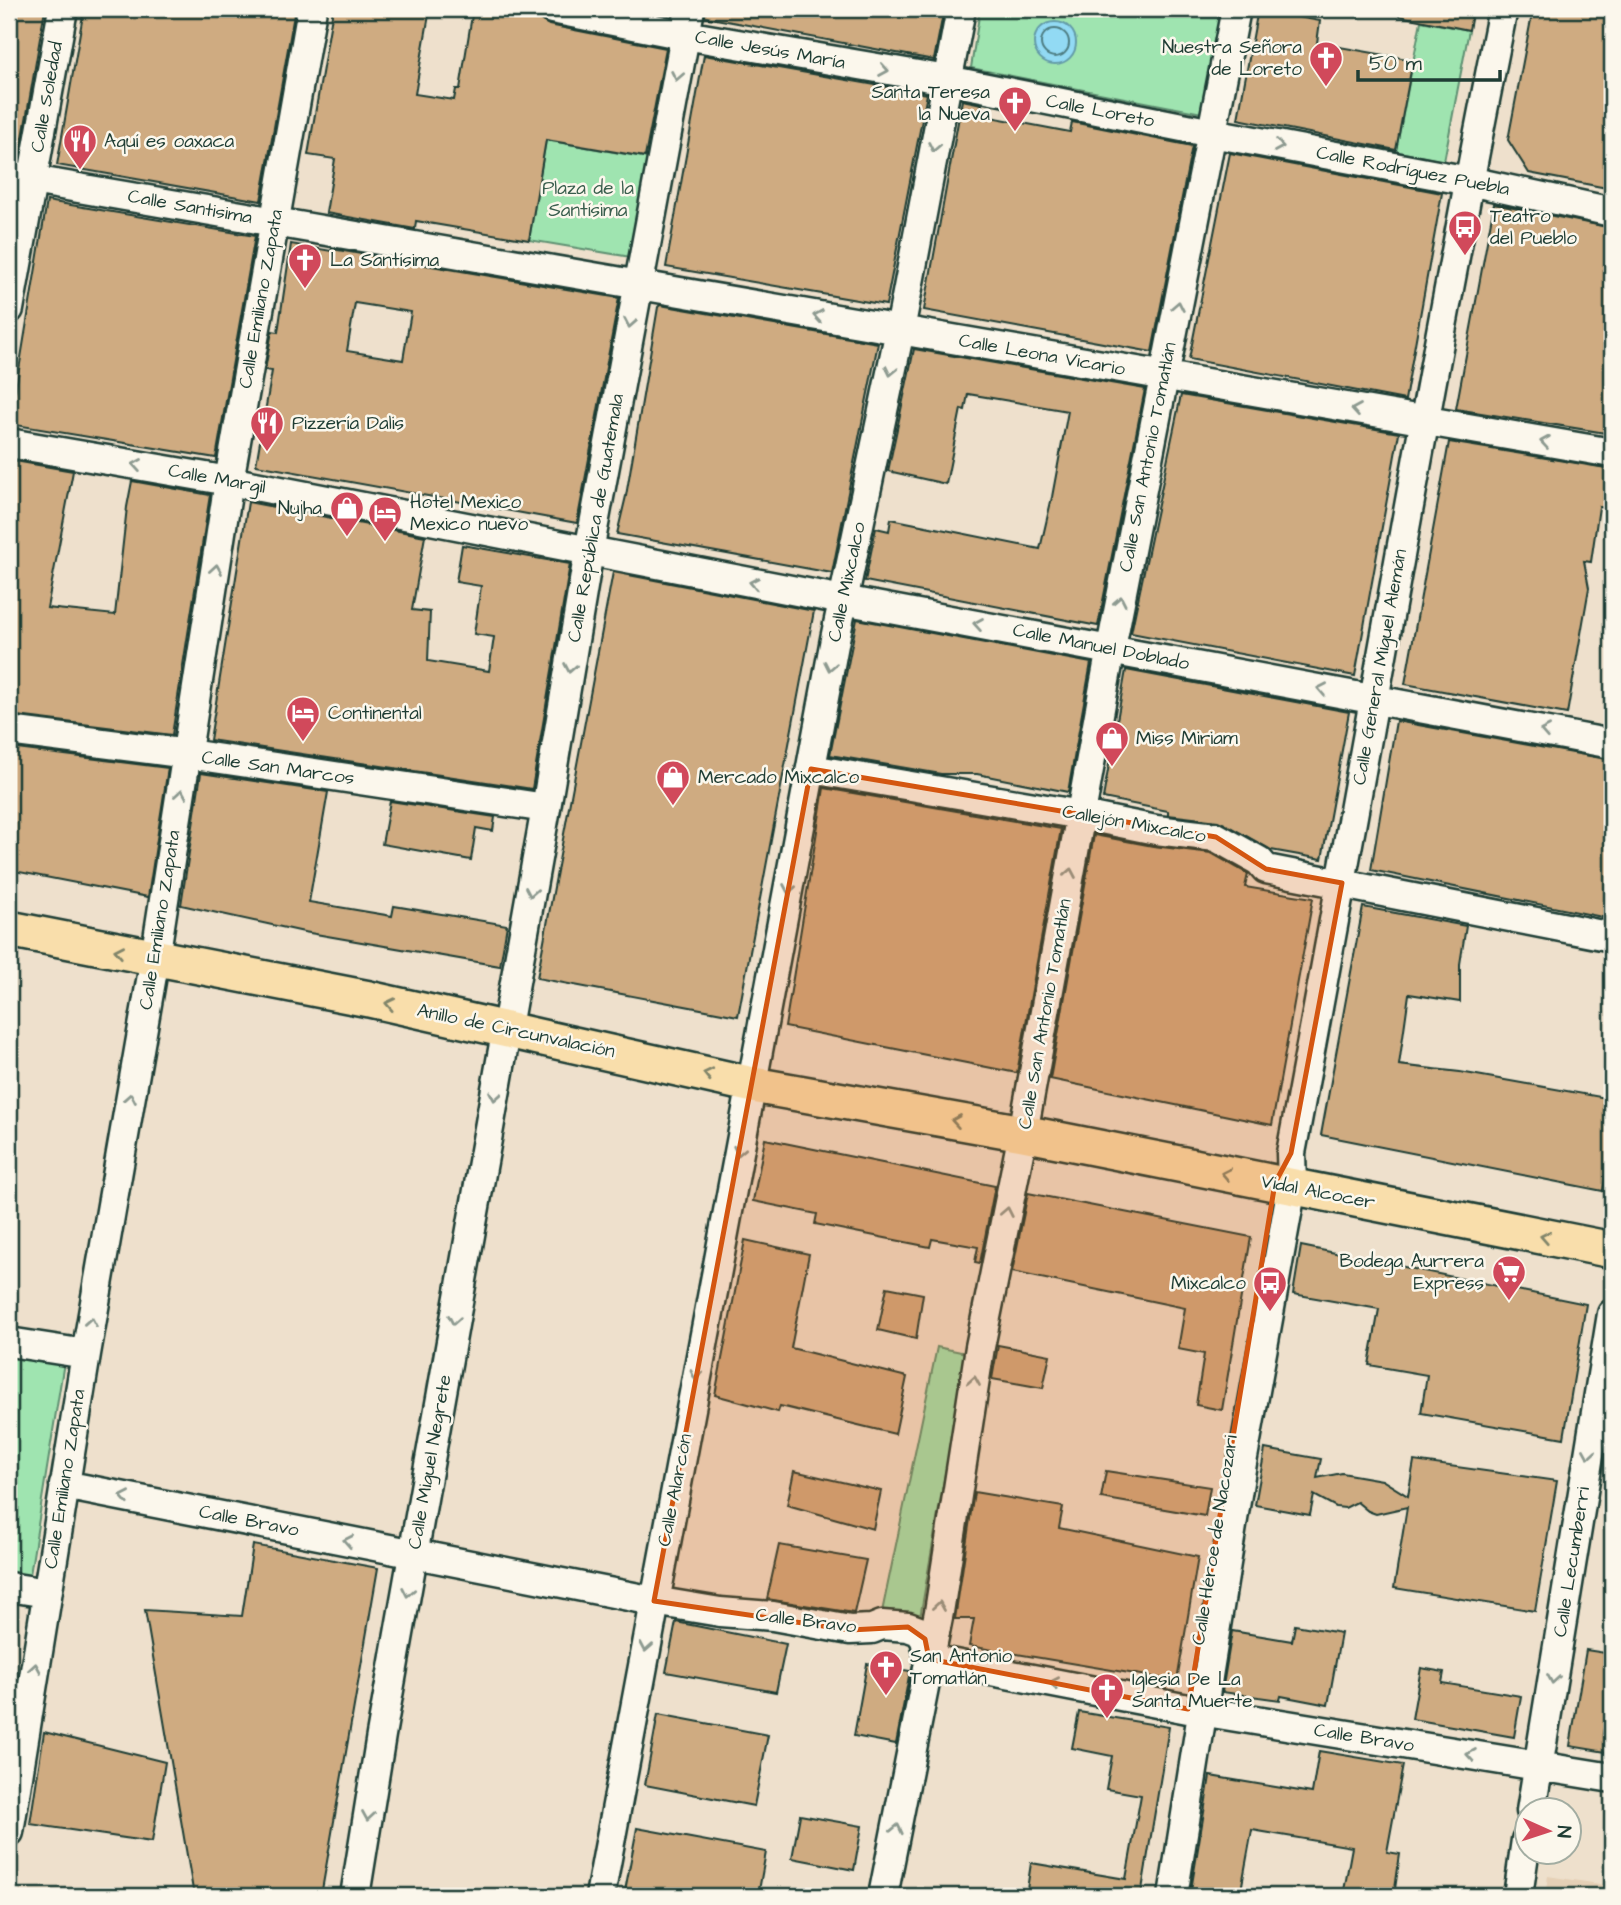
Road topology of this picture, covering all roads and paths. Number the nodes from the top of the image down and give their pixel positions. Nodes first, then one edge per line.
1 (63, 9) edge
2 (312, 9) edge
3 (552, 9) edge
4 (961, 9) edge
5 (1236, 9) edge
6 (1503, 9) edge
7 (687, 22) edge
8 (947, 80) junction
9 (1212, 133) junction
10 (20, 178) edge
11 (1469, 181) junction
12 (1612, 212) edge
13 (275, 222) junction
14 (637, 284) junction
15 (9, 309) edge
16 (900, 330) junction
17 (1163, 376) junction
18 (1423, 422) junction
19 (9, 443) edge
20 (1612, 453) edge
21 (229, 481) junction
22 (589, 551) junction
23 (843, 600) junction
24 (1111, 648) junction
25 (1375, 699) junction
26 (9, 731) edge
27 (1612, 744) edge
28 (188, 754) junction
29 (811, 769) junction
30 (546, 808) junction
31 (1081, 815) junction
32 (1342, 883) junction
33 (9, 929) edge
34 (1612, 937) edge
35 (155, 958) junction
36 (506, 1028) junction
37 (753, 1085) junction
38 (1023, 1133) junction
39 (1286, 1174) junction
40 (1612, 1250) edge
41 (1612, 1314) edge
42 (9, 1342) edge
43 (86, 1354) junction
44 (64, 1485) junction
45 (415, 1554) junction
46 (9, 1587) edge
47 (47, 1593) junction
48 (654, 1601) junction
49 (929, 1659) junction
50 (1196, 1710) junction
51 (1538, 1766) junction
52 (1612, 1778) edge
53 (1533, 1797) edge
54 (9, 1832) edge
55 (1523, 1867) edge
56 (355, 1896) edge
57 (600, 1896) edge
58 (883, 1896) edge
59 (1155, 1896) edge
60 (1173, 1896) edge
61 (1518, 1896) edge

1 - 10 street, Calle Soledad
2 - 13 street, Calle Emiliano Zapata
3 - 7 street, Calle Jesús María
4 - 8 street, Calle Mixcalco
5 - 9 street, Calle San Antonio Tomatlán
6 - 11 street, Calle General Miguel Alemán
7 -> 8 street, Calle Jesús María
7 -> 14 street, Calle República de Guatemala
8 - 9 street, Calle Loreto
8 -> 16 street, Calle Mixcalco
9 -> 11 street, Calle Rodríguez Puebla
17 -> 9 street, Calle San Antonio Tomatlán
10 - 13 street, Calle Santisima
10 - 15 street, Calle Soledad
11 - 12 street, Calle Rodríguez Puebla
11 - 18 street, Calle General Miguel Alemán
13 - 14 street, Calle Santisima
13 - 21 street, Calle Emiliano Zapata
16 -> 14 street, Calle Leona Vicario
14 -> 22 street, Calle República de Guatemala
16 - 17 street, Calle Leona Vicario
16 -> 23 street, Calle Mixcalco
18 -> 17 street, Calle Leona Vicario
24 -> 17 street, Calle San Antonio Tomatlán
20 -> 18 street, Calle Leona Vicario
18 - 25 street, Calle General Miguel Alemán
21 -> 19 street, Calle Margil
21 - 22 street, Calle Margil
28 -> 21 street, Calle Emiliano Zapata
23 -> 22 street, Calle Manuel Doblado
22 -> 30 street, Calle República de Guatemala
24 -> 23 street, Calle Manuel Doblado
23 -> 29 street, Calle Mixcalco
25 -> 24 street, Calle Manuel Doblado
24 - 31 street, Calle San Antonio Tomatlán
27 -> 25 street, Calle Manuel Doblado
25 - 32 street, Calle General Miguel Alemán
26 - 28 street, Calle San Marcos
28 - 30 street, Calle San Marcos
35 -> 28 street, Calle Emiliano Zapata
29 - 31 street, Callejón Mixcalco
29 -> 37 street, Calle Mixcalco
30 -> 36 street, Calle República de Guatemala
31 - 32 street, Callejón Mixcalco
38 -> 31 street, Calle San Antonio Tomatlán
32 - 34 street, Callejón Mixcalco
32 - 39 street, Calle General Miguel Alemán
35 -> 33 main road, Anillo de Circunvalación
36 -> 35 main road, Anillo de Circunvalación
43 -> 35 street, Calle Emiliano Zapata
37 -> 36 main road, Anillo de Circunvalación
36 -> 45 street, Calle Miguel Negrete
38 -> 37 main road, Anillo de Circunvalación
37 -> 48 street, Calle Alarcón
39 -> 38 main road, Vidal Alcocer
49 -> 38 street, Calle San Antonio Tomatlán
40 -> 39 main road, Vidal Alcocer
39 - 50 street, Calle Héroe de Nacozari
41 -> 51 street, Calle Lecumberri
42 - 43 street
43 - 44 street, Calle Emiliano Zapata
45 -> 44 street, Calle Bravo
44 - 47 street, Calle Emiliano Zapata
45 - 48 street, Calle Bravo
45 -> 56 street, Calle Miguel Negrete
46 - 47 street
54 -> 47 street, Calle Emiliano Zapata
48 - 49 street, Calle Bravo
48 -> 57 street, Calle Alarcón
50 -> 49 street, Calle Bravo
58 -> 49 street, Calle San Antonio Tomatlán
51 -> 50 street, Calle Bravo
50 - 59 street, Calle Héroe de Nacozari
50 - 60 street, Calle Héroe de Nacozari
51 - 52 street, Calle Bravo
51 - 53 street, Calle Lecumberri
55 - 61 street

